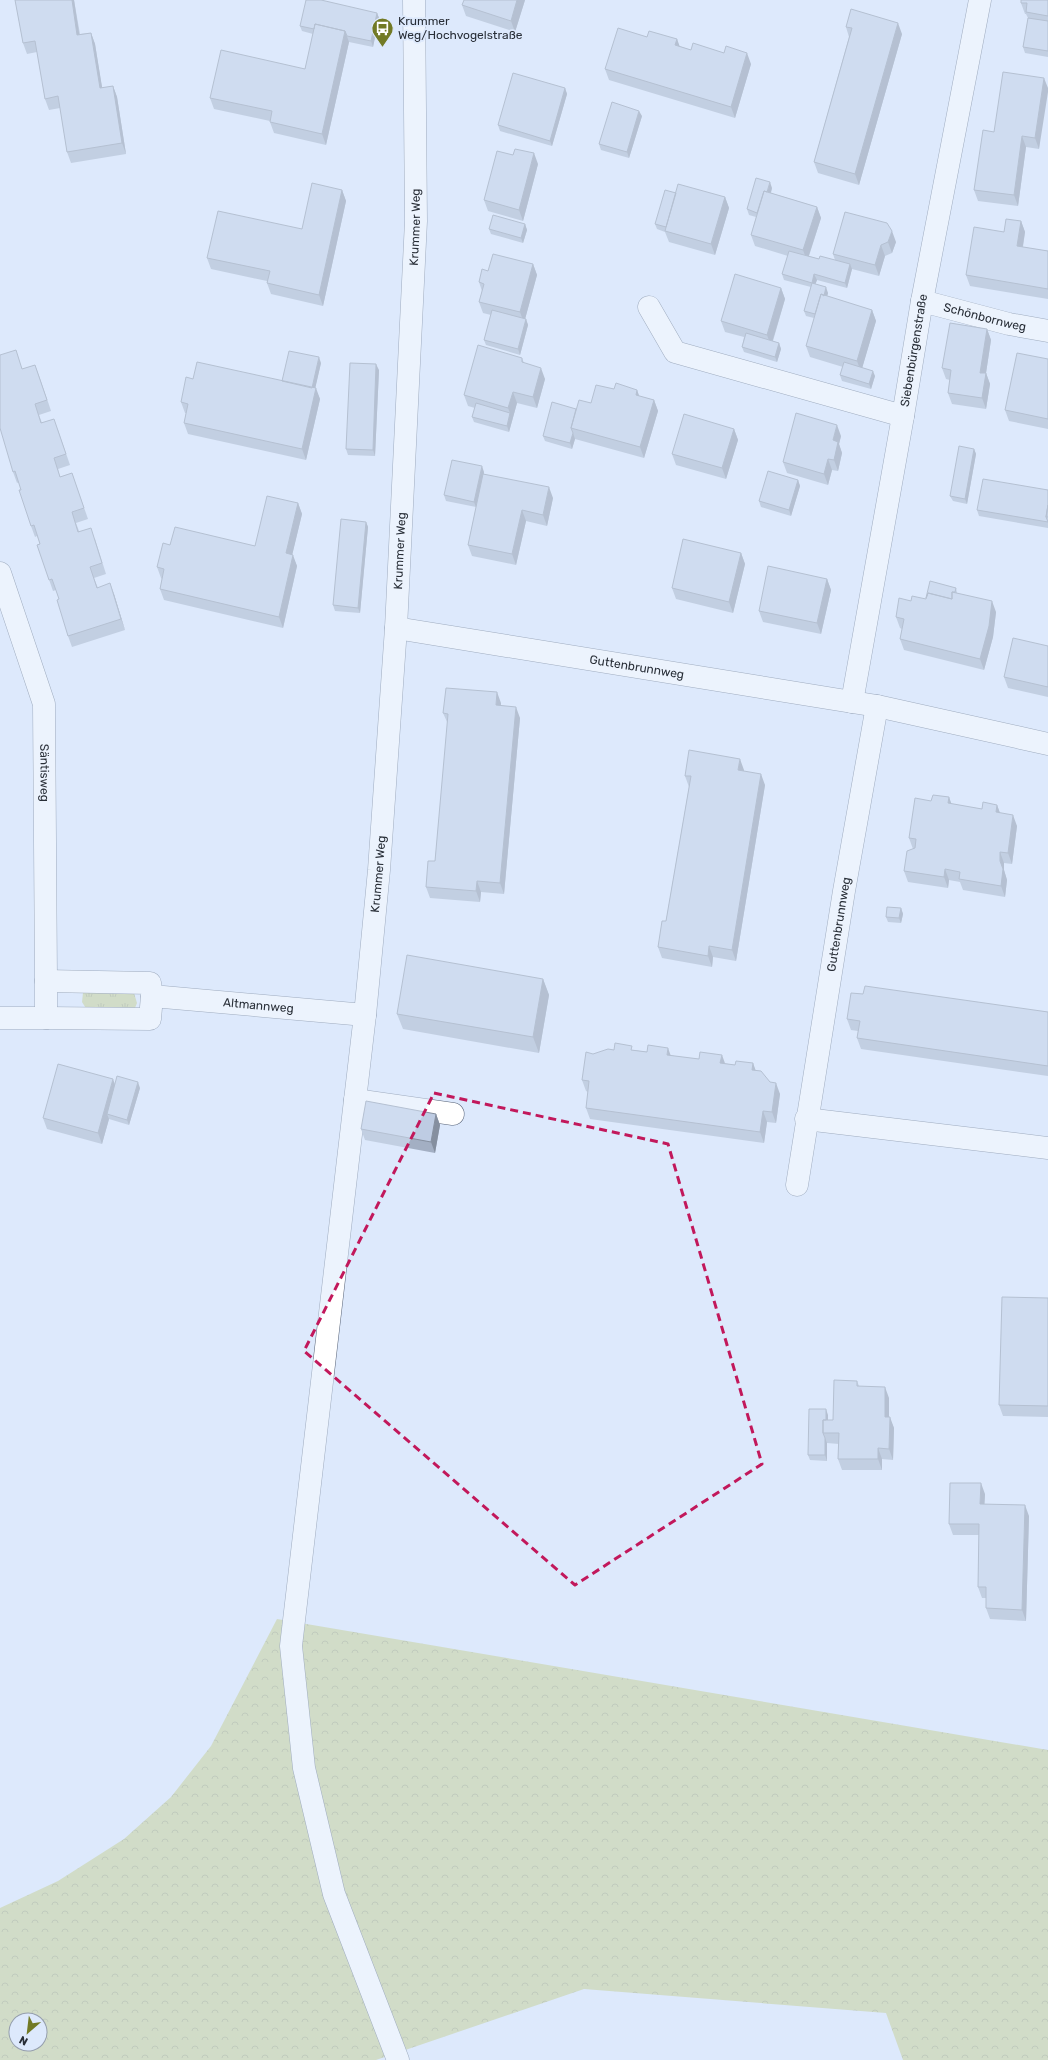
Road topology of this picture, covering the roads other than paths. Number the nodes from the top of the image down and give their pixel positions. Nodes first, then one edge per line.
1 (414, 0) edge
2 (980, 0) edge
3 (922, 301) junction
4 (650, 307) dead end
5 (1048, 331) edge
6 (903, 416) junction
7 (0, 573) edge
8 (396, 628) junction
9 (852, 702) junction
10 (877, 706) junction
11 (1048, 744) edge
12 (46, 980) junction
13 (152, 996) junction
14 (365, 1015) junction
15 (0, 1018) edge
16 (46, 1018) junction
17 (355, 1100) junction
18 (453, 1114) dead end
19 (806, 1119) junction
20 (1048, 1148) edge
21 (797, 1185) dead end
22 (398, 2060) edge

1 - 8 street, Krummer Weg
2 - 3 street, Siebenbürgenstraße
3 - 5 street, Schönbornweg
3 - 6 street, Siebenbürgenstraße
4 - 6 street
6 - 9 street, Siebenbürgenstraße
7 - 12 street, Säntisweg
8 - 9 street, Guttenbrunnweg
8 - 14 street, Krummer Weg
9 - 10 street, Guttenbrunnweg
10 - 11 street, Guttenbrunnweg
10 - 19 street, Guttenbrunnweg
12 - 13 street
12 - 16 street
13 - 14 street, Altmannweg
13 - 16 street
14 - 17 street, Krummer Weg
15 - 16 street
17 - 18 street
17 - 22 street, Krummer Weg
19 - 20 street
19 - 21 street, Guttenbrunnweg

